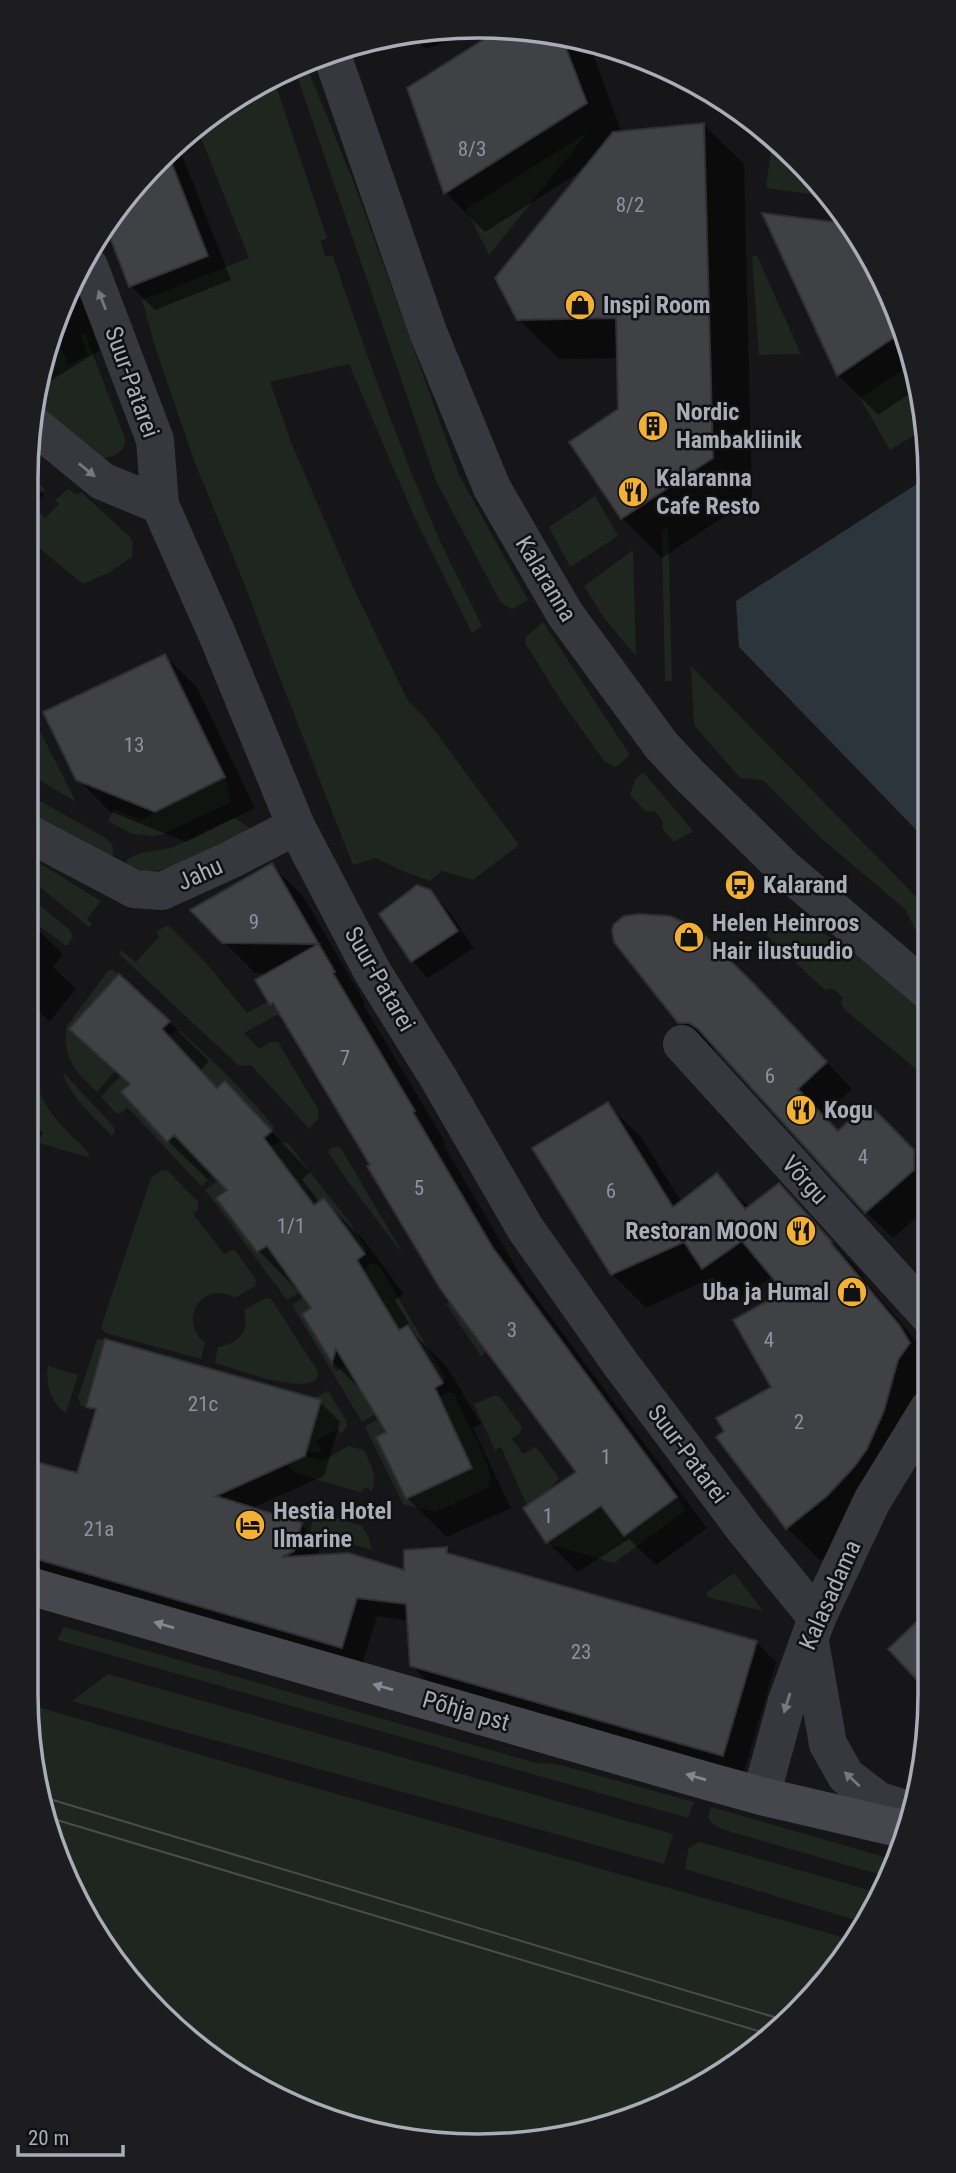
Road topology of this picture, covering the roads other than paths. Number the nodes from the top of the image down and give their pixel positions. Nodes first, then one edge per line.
1 (335, 63) edge
2 (91, 270) edge
3 (41, 431) edge
4 (160, 505) junction
5 (296, 826) junction
6 (38, 838) edge
7 (918, 982) edge
8 (682, 1044) dead end
9 (918, 1304) edge
10 (918, 1426) edge
11 (38, 1588) edge
12 (813, 1628) junction
13 (761, 1796) junction
14 (903, 1809) edge
15 (897, 1828) edge
16 (888, 1852) edge

1 - 7 street, Kalaranna
4 -> 2 street, Suur-Patarei
3 -> 4 street
4 - 5 street, Suur-Patarei
5 - 6 street, Jahu
5 - 12 street, Suur-Patarei
8 - 9 street, Võrgu
10 - 12 street, Kalasadama
13 -> 11 main road, Põhja pst
12 -> 13 street, Kalasadama
14 -> 12 street
13 - 15 main road, Põhja pst
13 - 16 main road

